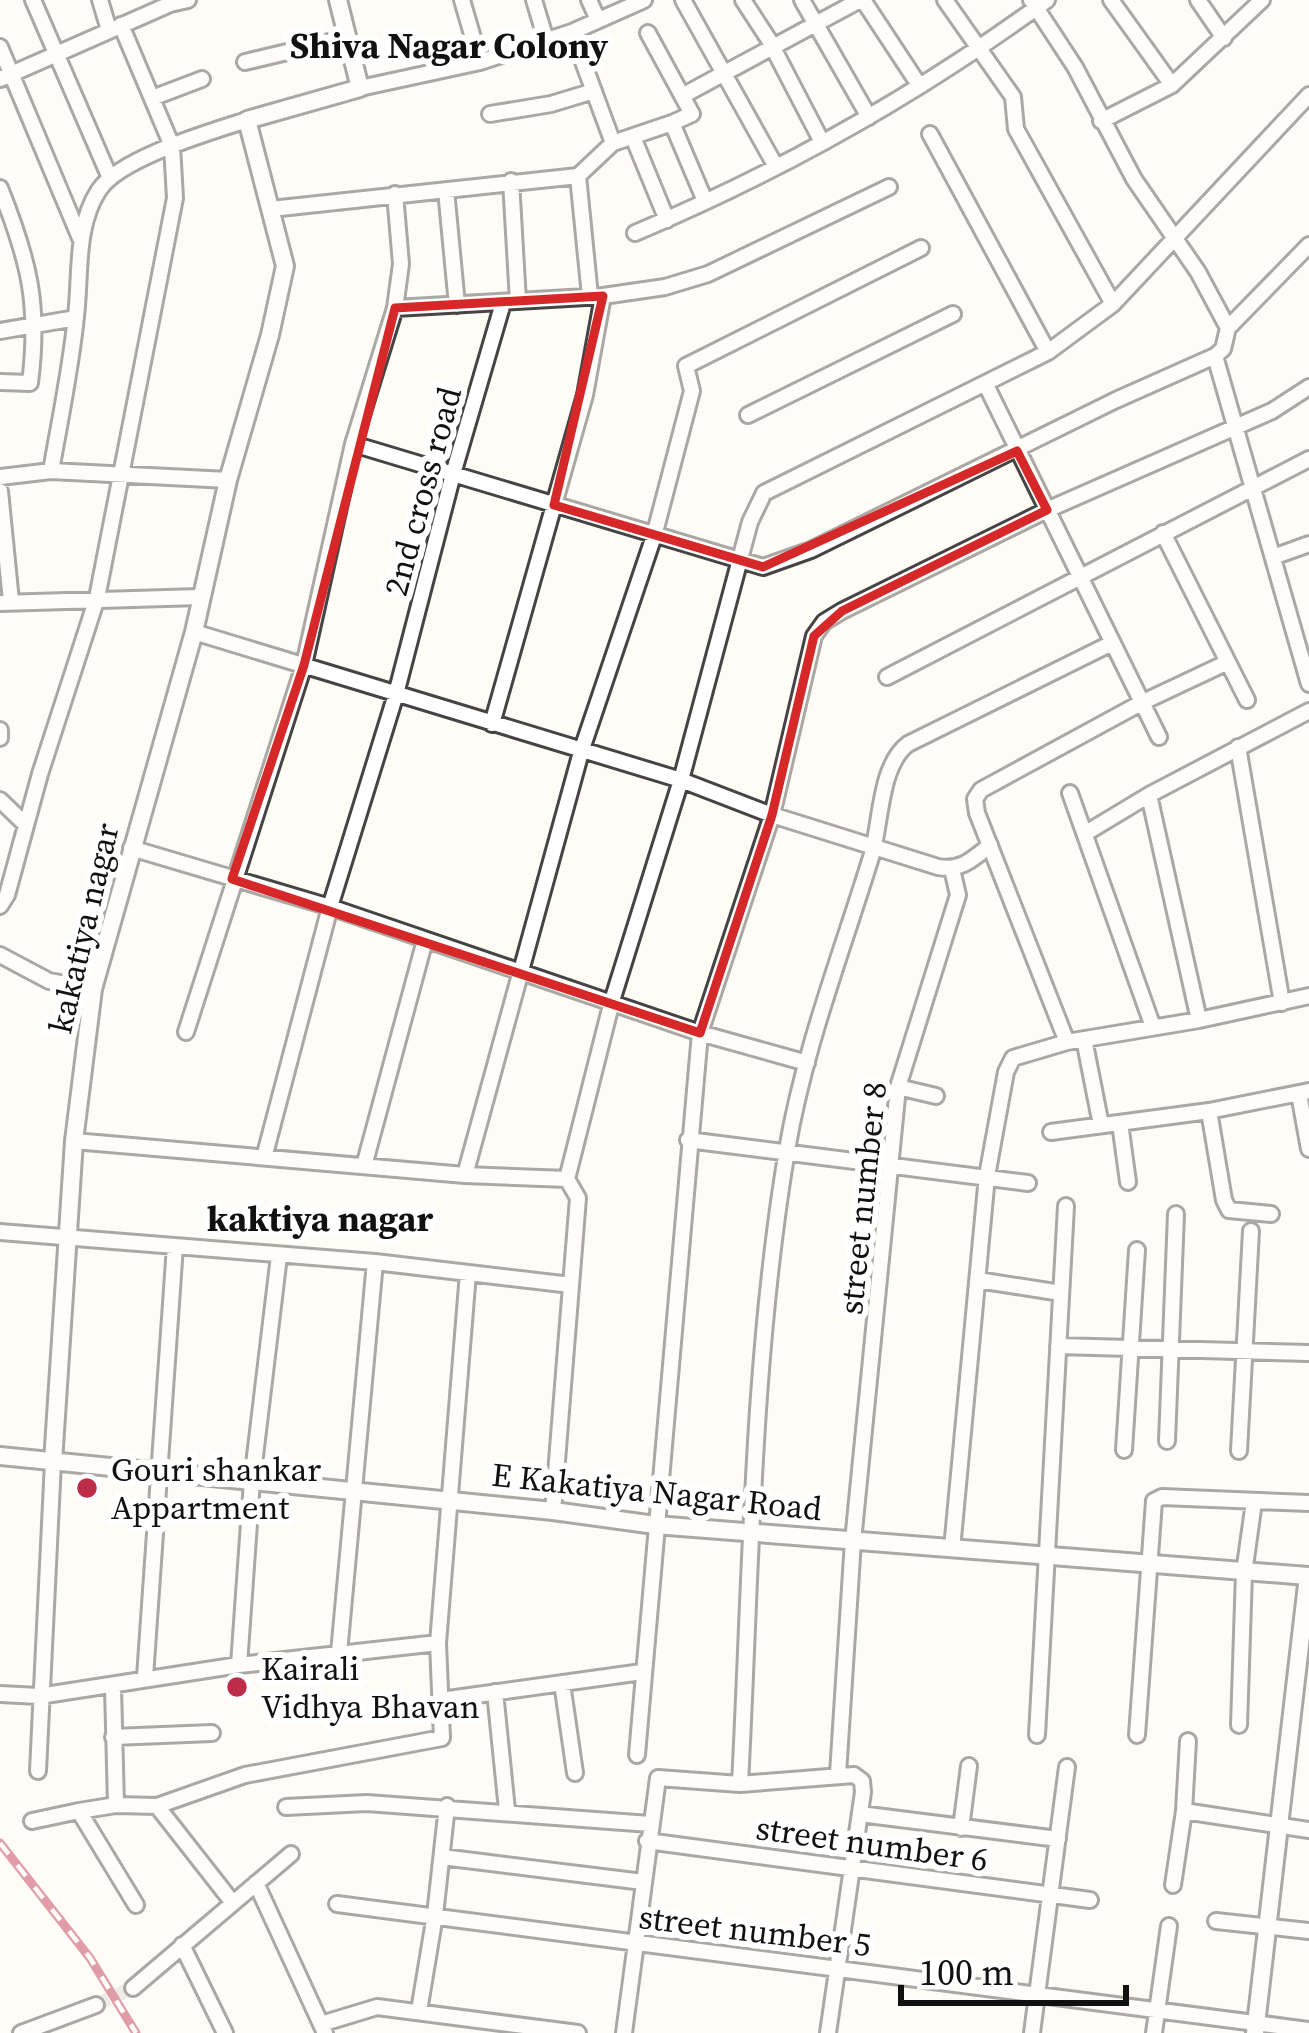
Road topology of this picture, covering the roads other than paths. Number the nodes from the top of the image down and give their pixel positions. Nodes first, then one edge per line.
1 (33, 0) edge
2 (100, 0) edge
3 (188, 0) edge
4 (338, 0) edge
5 (462, 0) edge
6 (534, 0) edge
7 (589, 0) edge
8 (643, 0) edge
9 (682, 0) edge
10 (743, 0) edge
11 (802, 0) edge
12 (861, 0) edge
13 (945, 0) edge
14 (1112, 0) edge
15 (1198, 0) edge
16 (1262, 0) edge
17 (1038, 3) edge
18 (143, 7) edge
19 (598, 20) junction
20 (817, 26) junction
21 (115, 27) junction
22 (572, 32) junction
23 (648, 33) dead end
24 (346, 38) junction
25 (1224, 38) junction
26 (546, 40) junction
27 (0, 47) edge
28 (773, 48) junction
29 (980, 48) junction
30 (58, 55) junction
31 (245, 62) dead end
32 (480, 62) junction
33 (727, 75) junction
34 (6, 76) edge
35 (202, 79) dead end
36 (919, 85) junction
37 (1172, 85) junction
38 (360, 88) junction
39 (594, 92) junction
40 (1309, 94) edge
41 (682, 96) junction
42 (152, 98) junction
43 (490, 114) dead end
44 (869, 117) junction
45 (247, 120) junction
46 (1101, 121) junction
47 (672, 123) junction
48 (930, 134) dead end
49 (632, 137) junction
50 (822, 142) junction
51 (613, 143) junction
52 (172, 146) junction
53 (775, 165) junction
54 (578, 176) junction
55 (110, 178) junction
56 (511, 181) junction
57 (0, 188) edge
58 (889, 188) dead end
59 (446, 190) junction
60 (395, 194) junction
61 (705, 201) junction
62 (271, 209) junction
63 (668, 220) junction
64 (635, 233) dead end
65 (1173, 237) junction
66 (82, 242) junction
67 (1309, 245) edge
68 (921, 248) dead end
69 (596, 296) junction
70 (510, 302) junction
71 (1113, 304) junction
72 (457, 305) junction
73 (395, 308) junction
74 (953, 314) dead end
75 (76, 318) junction
76 (34, 324) junction
77 (1228, 328) junction
78 (0, 332) edge
79 (1048, 352) junction
80 (1215, 356) junction
81 (0, 382) edge
82 (986, 385) junction
83 (1309, 387) edge
84 (748, 416) dead end
85 (1234, 427) junction
86 (353, 444) junction
87 (1017, 452) junction
88 (1309, 459) edge
89 (51, 471) junction
90 (453, 474) junction
91 (123, 476) junction
92 (0, 477) edge
93 (228, 480) junction
94 (1255, 490) junction
95 (0, 491) edge
96 (554, 505) junction
97 (1047, 510) junction
98 (1163, 533) junction
99 (654, 536) junction
100 (1309, 544) edge
101 (1273, 557) junction
102 (743, 560) junction
103 (1082, 578) junction
104 (200, 597) junction
105 (97, 598) junction
106 (6, 602) edge
107 (194, 632) junction
108 (1112, 643) junction
109 (1228, 662) junction
110 (304, 665) junction
111 (887, 677) dead end
112 (1309, 684) edge
113 (396, 694) junction
114 (1247, 700) dead end
115 (1141, 703) junction
116 (1309, 711) edge
117 (492, 724) junction
118 (1159, 736) dead end
119 (1238, 747) junction
120 (581, 752) junction
121 (681, 780) junction
122 (1070, 793) dead end
123 (1149, 795) junction
124 (0, 800) edge
125 (772, 815) junction
126 (26, 825) junction
127 (1086, 833) junction
128 (990, 844) junction
129 (131, 848) junction
130 (874, 848) junction
131 (0, 862) edge
132 (952, 869) junction
133 (12, 874) junction
134 (232, 879) junction
135 (0, 906) edge
136 (330, 907) junction
137 (425, 940) junction
138 (0, 955) edge
139 (521, 971) junction
140 (93, 989) junction
141 (1309, 996) edge
142 (612, 1000) junction
143 (1282, 1004) junction
144 (1199, 1021) junction
145 (1153, 1027) junction
146 (186, 1032) dead end
147 (700, 1033) junction
148 (1084, 1039) junction
149 (1066, 1042) junction
150 (807, 1063) junction
151 (898, 1087) junction
152 (1304, 1092) edge
153 (936, 1096) dead end
154 (1209, 1111) junction
155 (1120, 1123) junction
156 (1101, 1125) junction
157 (1051, 1132) dead end
158 (688, 1140) junction
159 (74, 1141) junction
160 (1309, 1149) edge
161 (788, 1150) junction
162 (265, 1154) junction
163 (890, 1165) junction
164 (364, 1166) junction
165 (465, 1175) junction
166 (987, 1176) junction
167 (567, 1180) junction
168 (1128, 1182) dead end
169 (1028, 1183) dead end
170 (1066, 1206) dead end
171 (1176, 1214) dead end
172 (1271, 1214) dead end
173 (1250, 1231) dead end
174 (0, 1232) edge
175 (69, 1235) junction
176 (175, 1246) junction
177 (1137, 1250) dead end
178 (279, 1256) junction
179 (375, 1262) junction
180 (468, 1273) junction
181 (978, 1280) junction
182 (571, 1285) junction
183 (1061, 1293) junction
184 (1058, 1346) junction
185 (1128, 1346) junction
186 (1172, 1348) junction
187 (1245, 1352) junction
188 (1309, 1353) edge
189 (1167, 1441) dead end
190 (1124, 1450) dead end
191 (1239, 1451) dead end
192 (0, 1456) edge
193 (53, 1462) junction
194 (159, 1472) junction
195 (252, 1481) junction
196 (355, 1490) junction
197 (449, 1501) junction
198 (1254, 1502) junction
199 (1309, 1503) edge
200 (553, 1510) junction
201 (655, 1525) junction
202 (752, 1532) junction
203 (853, 1541) junction
204 (952, 1549) junction
205 (1049, 1558) junction
206 (1147, 1564) junction
207 (1244, 1573) junction
208 (1308, 1576) edge
209 (438, 1643) junction
210 (339, 1653) junction
211 (238, 1665) junction
212 (642, 1672) junction
213 (145, 1677) junction
214 (562, 1683) junction
215 (113, 1687) junction
216 (495, 1692) junction
217 (0, 1694) edge
218 (39, 1696) junction
219 (441, 1700) junction
220 (1301, 1724) edge
221 (1239, 1725) dead end
222 (212, 1733) dead end
223 (1037, 1735) dead end
224 (1137, 1736) dead end
225 (113, 1737) junction
226 (1188, 1741) dead end
227 (638, 1755) dead end
228 (969, 1766) dead end
229 (1066, 1767) dead end
230 (38, 1771) dead end
231 (575, 1773) dead end
232 (838, 1774) junction
233 (740, 1784) junction
234 (116, 1805) junction
235 (157, 1806) junction
236 (446, 1806) junction
237 (286, 1807) dead end
238 (79, 1810) junction
239 (507, 1810) junction
240 (1184, 1811) junction
241 (860, 1814) junction
242 (32, 1821) dead end
243 (650, 1824) junction
244 (1279, 1826) junction
245 (961, 1828) junction
246 (1309, 1830) edge
247 (1058, 1839) junction
248 (647, 1841) junction
249 (291, 1854) dead end
250 (442, 1857) junction
251 (851, 1868) junction
252 (256, 1882) junction
253 (643, 1882) junction
254 (1173, 1885) dead end
255 (1051, 1895) junction
256 (1090, 1900) dead end
257 (233, 1903) junction
258 (337, 1904) dead end
259 (136, 1905) dead end
260 (435, 1915) junction
261 (1216, 1921) dead end
262 (1169, 1926) dead end
263 (1267, 1926) junction
264 (1309, 1931) edge
265 (638, 1942) junction
266 (182, 1946) junction
267 (838, 1968) junction
268 (133, 1988) tunnel mouth
269 (1037, 1997) junction
270 (96, 2005) tunnel mouth
271 (419, 2011) junction
272 (1156, 2012) junction
273 (323, 2029) edge
274 (1255, 2029) edge
275 (1309, 2030) edge
276 (21, 2033) edge
277 (225, 2033) edge
278 (578, 2033) edge
279 (624, 2033) edge
280 (828, 2033) edge
281 (1032, 2033) edge
282 (1154, 2033) edge

1 - 30 street
2 - 21 street
3 - 18 street
4 - 24 street
5 - 32 street
6 - 26 street
7 - 19 street
8 - 19 street
9 - 33 street
10 - 28 street
11 - 20 street
12 - 20 street
12 - 36 street
13 - 29 street
14 - 37 street
15 - 25 street
16 - 25 street
17 - 29 street
17 - 46 street
18 - 21 street
19 - 22 street
20 - 28 street
20 - 44 street
21 - 30 street
21 - 42 street
22 - 26 street
22 - 39 street
23 - 41 street
24 - 31 street
24 - 38 street
25 - 37 street
26 - 32 street
27 - 34 street
28 - 33 street
28 - 50 street
29 - 36 street
29 - 71 street
30 - 34 street
30 - 55 street
32 - 38 street
33 - 41 street
33 - 53 street
34 - 66 street
35 - 42 street
36 - 44 street
37 - 46 street
38 - 45 street
39 - 43 street
39 - 51 street
40 - 65 street
41 - 47 street
42 - 52 street
44 - 50 street
45 - 52 street
45 - 62 street, kakatiya nagar
46 - 65 street
47 - 49 street
47 - 61 street
48 - 79 street
49 - 51 street
49 - 63 street
50 - 53 street
51 - 54 street
52 - 55 street
52 - 91 street
53 - 61 street
54 - 56 street
54 - 69 street
55 - 66 street
56 - 59 street
56 - 70 street, 2nd cross road
57 - 76 street
58 - 69 street
59 - 60 street
59 - 72 street
60 - 62 street
60 - 73 street
61 - 63 street
62 - 93 street, kakatiya nagar
63 - 64 street
65 - 71 street
65 - 77 street
66 - 75 street
67 - 77 street
68 - 99 street
69 - 70 street
69 - 96 street
70 - 72 street
70 - 90 street, 2nd cross road
71 - 79 street
72 - 73 street
73 - 86 street
74 - 84 street
75 - 76 street
75 - 89 street
76 - 78 street
76 - 81 street
77 - 80 street
79 - 82 street
80 - 85 street
80 - 87 street
82 - 87 street
82 - 102 street
83 - 85 street
85 - 94 street
85 - 97 street
86 - 90 street
86 - 110 street
87 - 97 street
87 - 102 street
88 - 94 street
89 - 91 street
89 - 92 street
90 - 96 street
90 - 113 street, 2nd cross road
91 - 93 street
91 - 105 street
93 - 104 street, kakatiya nagar
94 - 98 street
94 - 101 street
95 - 106 street
96 - 99 street
96 - 117 street
97 - 103 street
97 - 125 street
98 - 103 street
98 - 109 street
99 - 102 street
99 - 120 street
100 - 101 street
101 - 112 street
102 - 121 street
103 - 108 street
103 - 111 street
104 - 105 street
104 - 107 street, kakatiya nagar
105 - 106 street
105 - 126 street
107 - 110 street
107 - 129 street, kakatiya nagar
108 - 115 street
108 - 130 street
109 - 114 street
109 - 115 street
110 - 113 street
110 - 134 street
113 - 117 street
113 - 136 street, 2nd cross road
115 - 118 street
115 - 128 street
116 - 119 street
117 - 120 street
119 - 123 street
119 - 143 street
120 - 121 street
120 - 139 street
121 - 125 street
121 - 142 street
122 - 127 street
123 - 127 street
123 - 144 street
124 - 126 street
125 - 130 street
125 - 147 street
126 - 133 street
127 - 145 street
128 - 132 street
128 - 149 street
129 - 134 street
129 - 140 street, kakatiya nagar
130 - 132 street
130 - 150 street
131 - 133 street
132 - 151 street, street number 8
133 - 135 street
134 - 136 street
134 - 146 street
136 - 137 street
136 - 162 street, 2nd cross road
137 - 139 street
137 - 164 street
138 - 140 street
139 - 142 street
139 - 165 street
140 - 159 street, kakatiya nagar
141 - 143 street
142 - 147 street
142 - 167 street
143 - 144 street
144 - 145 street
145 - 148 street
147 - 150 street
147 - 158 street
148 - 149 street
148 - 156 street
149 - 166 street
150 - 161 street
151 - 153 street
151 - 163 street, street number 8
152 - 154 street
152 - 160 street
154 - 155 street
154 - 172 street
155 - 156 street
155 - 168 street
156 - 157 street
158 - 161 street
158 - 201 street
159 - 162 street
159 - 175 street, kakatiya nagar
161 - 163 street
161 - 202 street
162 - 164 street
163 - 166 street
163 - 203 street, street number 8
164 - 165 street
165 - 167 street
166 - 169 street
166 - 181 street
167 - 182 street
170 - 183 street
171 - 186 street
173 - 187 street
174 - 175 street
175 - 176 street
175 - 193 street, kakatiya nagar
176 - 178 street
176 - 194 street
177 - 185 street
178 - 179 street
178 - 195 street
179 - 180 street
179 - 196 street
180 - 182 street
180 - 197 street
181 - 183 street
181 - 204 street
182 - 200 street
183 - 184 street
184 - 185 street
184 - 205 street
185 - 186 street
185 - 190 street
186 - 187 street
186 - 189 street
187 - 188 street
187 - 191 street
192 - 193 street, E Kakatiya Nagar Road
193 - 194 street, E Kakatiya Nagar Road
193 - 218 street, kakatiya nagar
194 - 195 street, E Kakatiya Nagar Road
194 - 213 street
195 - 196 street, E Kakatiya Nagar Road
195 - 211 street
196 - 197 street, E Kakatiya Nagar Road
196 - 210 street
197 - 200 street, E Kakatiya Nagar Road
197 - 209 street
198 - 199 street
198 - 206 street
198 - 207 street
200 - 201 street, E Kakatiya Nagar Road
201 - 202 street, E Kakatiya Nagar Road
201 - 212 street
202 - 203 street, E Kakatiya Nagar Road
202 - 233 street
203 - 204 street, E Kakatiya Nagar Road
203 - 232 street, street number 8
204 - 205 street, E Kakatiya Nagar Road
205 - 206 street, E Kakatiya Nagar Road
205 - 223 street
206 - 207 street, E Kakatiya Nagar Road
206 - 224 street
207 - 208 street, E Kakatiya Nagar Road
207 - 221 street
208 - 220 street
209 - 210 street
209 - 219 street
210 - 211 street
211 - 213 street
212 - 214 street
212 - 227 street
213 - 215 street
214 - 216 street
214 - 231 street
215 - 218 street
215 - 225 street
216 - 219 street
216 - 239 street
217 - 218 street
218 - 230 street, kakatiya nagar
219 - 235 street
220 - 244 street
222 - 225 street
225 - 234 street
226 - 240 street
228 - 245 street
229 - 247 street
232 - 233 street
232 - 241 street
233 - 243 street
234 - 235 street
234 - 238 street
235 - 257 street
236 - 237 street
236 - 239 street
236 - 250 street
238 - 242 street
238 - 259 street
239 - 243 street
240 - 244 street
240 - 254 street
241 - 245 street
241 - 251 street
243 - 248 street
244 - 246 street
244 - 263 street
245 - 247 street
247 - 255 street
248 - 251 street, street number 6
248 - 253 street
249 - 252 street
250 - 253 street
250 - 260 street
251 - 255 street, street number 6
251 - 267 street
252 - 257 street
252 - 273 street
253 - 265 street
255 - 256 street, street number 6
255 - 269 street
257 - 266 street
258 - 260 street, street number 5
260 - 265 street, street number 5
260 - 271 street
261 - 263 street
262 - 272 street
263 - 264 street
263 - 274 street
265 - 267 street, street number 5
265 - 279 street
266 - 268 street
266 - 277 street
267 - 269 street, street number 5
267 - 280 street
269 - 272 street, street number 5
269 - 281 street
270 - 276 street
271 - 273 street
271 - 278 street
272 - 274 street, street number 5
272 - 282 street
274 - 275 street, street number 5

